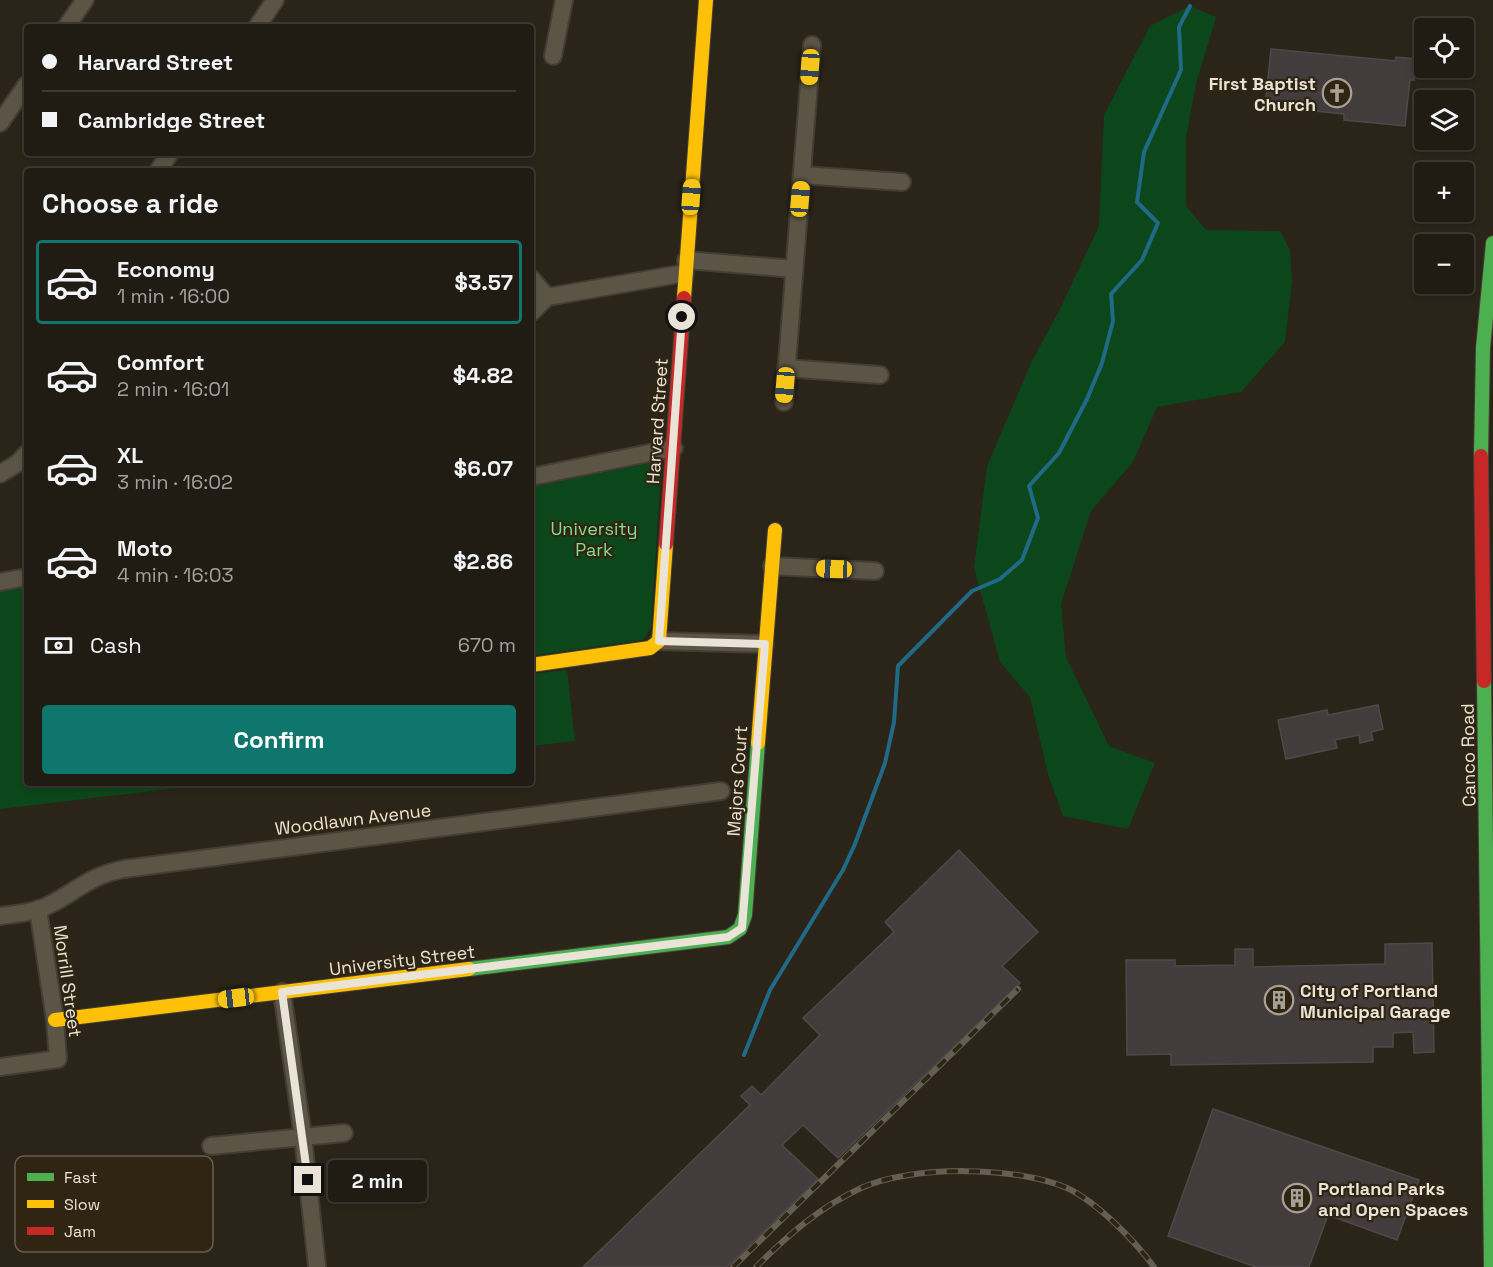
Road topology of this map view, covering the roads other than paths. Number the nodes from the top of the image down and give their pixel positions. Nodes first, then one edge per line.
1 (85, 0) edge
2 (275, 0) edge
3 (564, 0) edge
4 (706, 0) edge
5 (68, 24) edge
6 (259, 24) edge
7 (812, 45) dead end
8 (553, 56) dead end
9 (24, 88) edge
10 (0, 123) edge
11 (802, 175) junction
12 (902, 182) dead end
13 (1493, 245) edge
14 (685, 266) junction
15 (794, 269) junction
16 (534, 282) edge
17 (546, 297) junction
18 (534, 310) edge
19 (786, 368) junction
20 (880, 375) dead end
21 (784, 402) dead end
22 (674, 448) junction
23 (24, 456) edge
24 (0, 474) edge
25 (534, 476) edge
26 (775, 530) dead end
27 (772, 566) junction
28 (875, 571) dead end
29 (24, 578) edge
30 (0, 582) edge
31 (659, 641) junction
32 (765, 644) junction
33 (534, 665) edge
34 (721, 791) dead end
35 (1490, 791) edge
36 (38, 909) junction
37 (0, 916) edge
38 (745, 921) joint
39 (282, 992) junction
40 (1491, 997) edge
41 (55, 1020) junction
42 (0, 1067) edge
43 (344, 1133) dead end
44 (303, 1137) junction
45 (211, 1146) dead end
46 (317, 1266) edge
47 (1491, 1267) edge

1 - 5 street
2 - 6 street
3 - 8 street
4 - 14 street, Harvard Street
7 - 11 street
9 - 10 street
11 - 12 street
11 - 15 street
13 - 35 street, Canco Road
14 - 15 street
14 - 17 street
14 - 22 street, Harvard Street
15 - 19 street
16 - 17 street
17 - 18 street
19 - 20 street
19 - 21 street
22 - 25 street
22 - 31 street, Harvard Street
23 - 24 street
26 - 27 street, Majors Court
27 - 28 street
27 - 32 street, Majors Court
29 - 30 street
31 - 32 street
31 - 33 street
32 - 38 street, Majors Court
34 - 36 street, Woodlawn Avenue
35 - 40 street, Canco Road
36 - 37 street, Woodlawn Avenue
36 - 41 street, Morrill Street
38 - 39 street, University Street
39 - 41 street, University Street
39 - 44 street
40 - 47 street, Canco Road
41 - 42 street, Morrill Street
43 - 44 street
44 - 45 street
44 - 46 street

